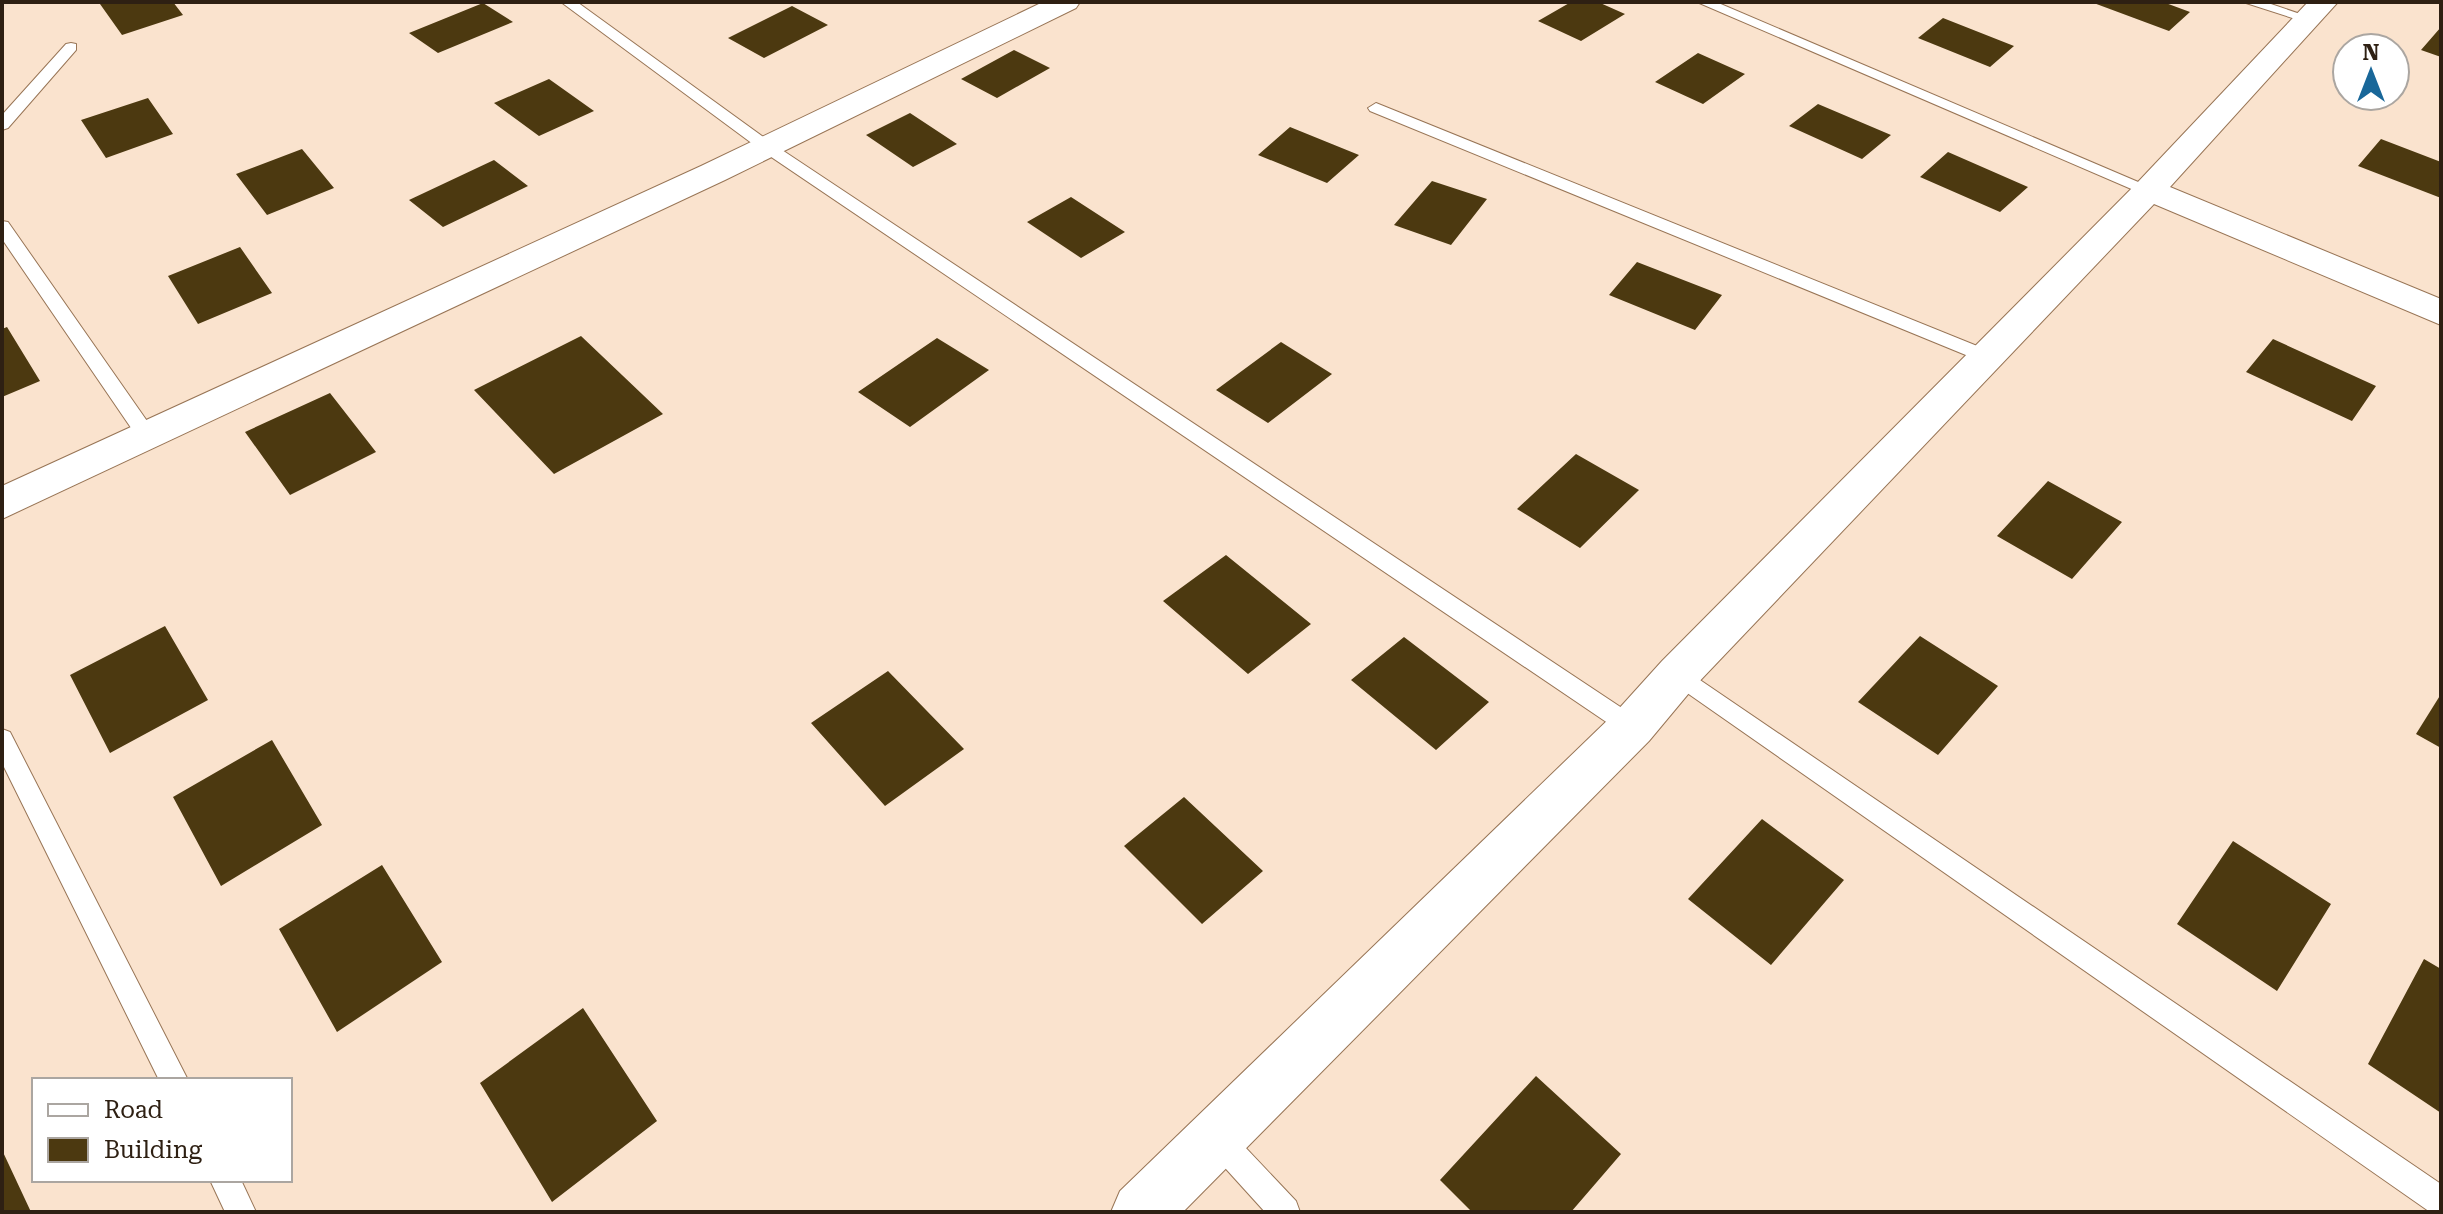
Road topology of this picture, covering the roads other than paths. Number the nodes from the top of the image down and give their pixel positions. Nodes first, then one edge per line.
1 (568, 2) edge
2 (1066, 2) edge
3 (1704, 2) edge
4 (2250, 2) edge
5 (2316, 10) edge
6 (71, 47) dead end
7 (1376, 108) dead end
8 (2, 125) edge
9 (767, 147) junction
10 (2149, 190) junction
11 (2, 226) edge
12 (2441, 313) edge
13 (1985, 356) junction
14 (147, 436) junction
15 (2, 504) edge
16 (1678, 674) junction
17 (1632, 727) junction
18 (2, 739) edge
19 (173, 1078) edge
20 (1216, 1137) junction
21 (226, 1182) edge
22 (2441, 1202) edge
23 (241, 1212) edge
24 (1141, 1212) edge
25 (1285, 1212) edge

1 - 9 lane
2 - 9 street
3 - 10 lane
4 - 5 lane
5 - 10 street
6 - 8 lane
7 - 13 lane
9 - 14 street
9 - 17 lane
10 - 12 street
10 - 13 street
11 - 14 lane
13 - 16 street
14 - 15 street
16 - 17 street
16 - 22 lane
17 - 20 street
18 - 19 lane
20 - 24 street
20 - 25 lane
21 - 23 lane

